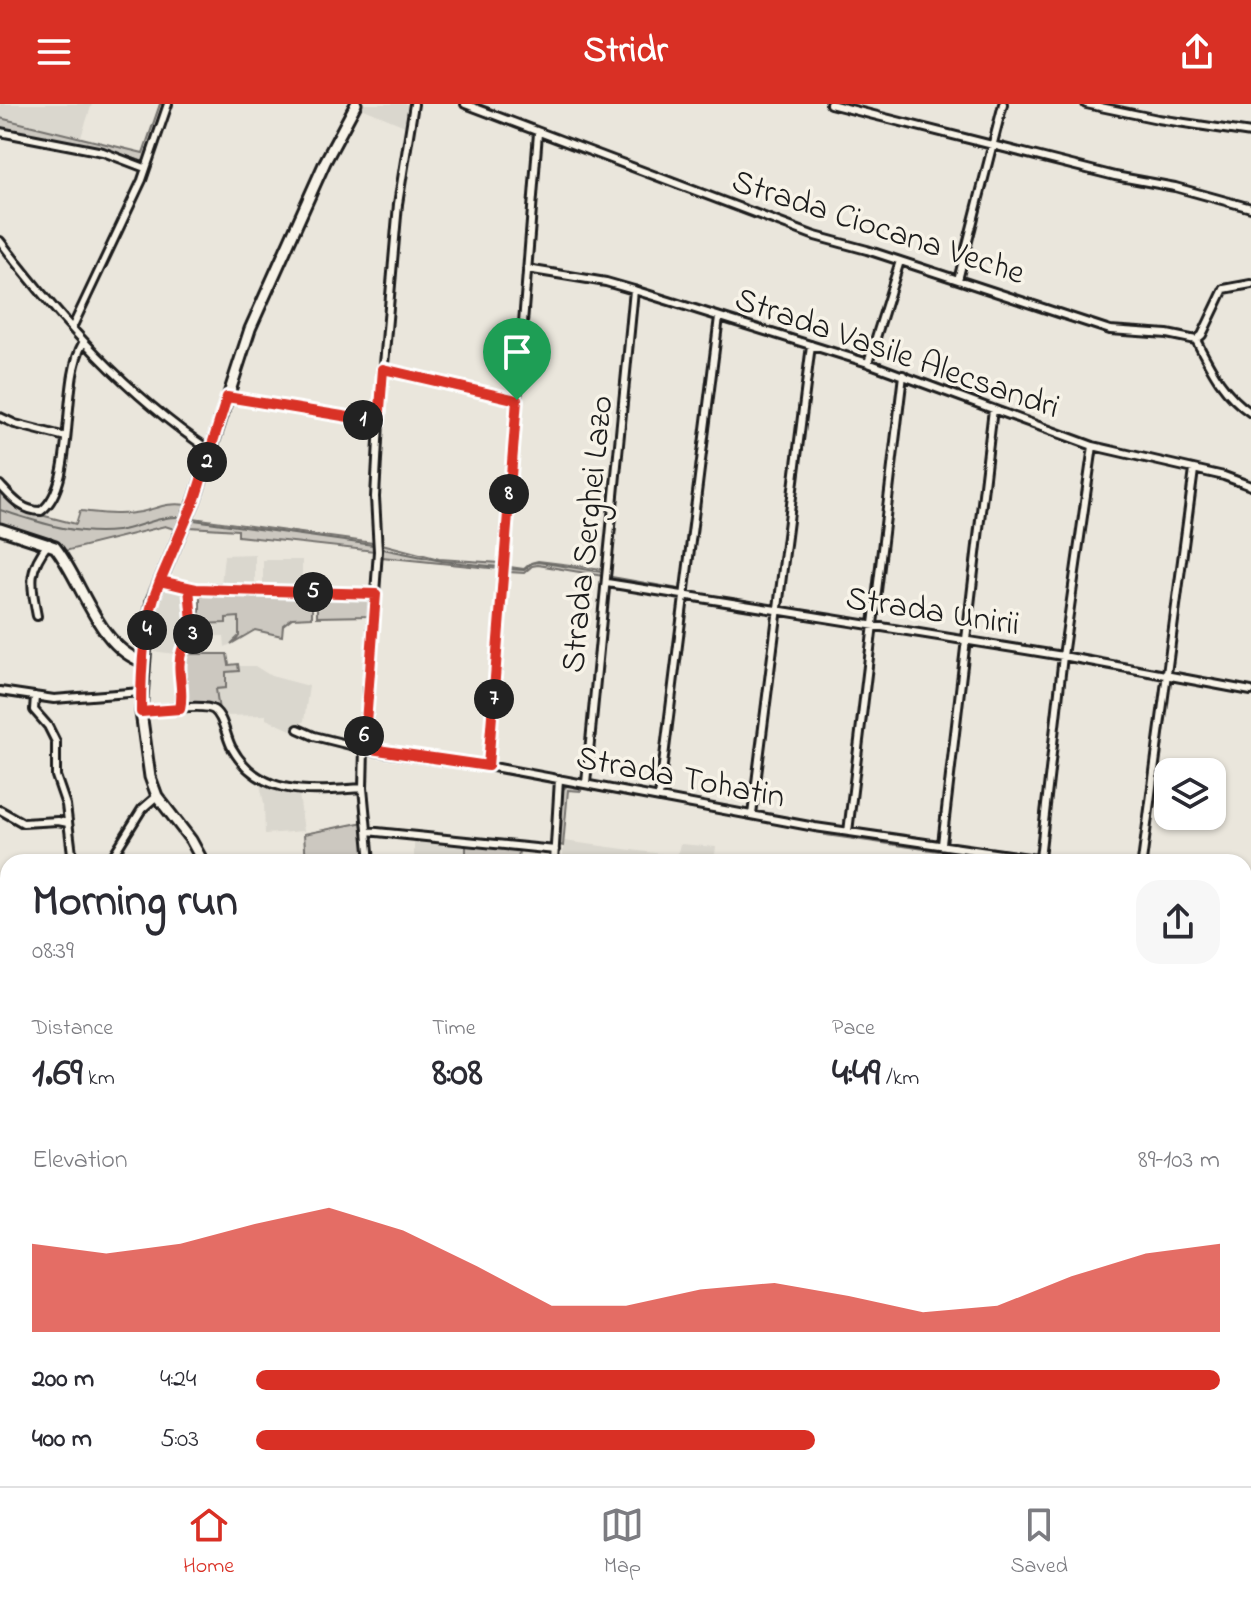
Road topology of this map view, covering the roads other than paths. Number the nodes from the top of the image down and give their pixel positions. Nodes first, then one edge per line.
1 (168, 104) edge
2 (356, 104) edge
3 (414, 104) edge
4 (465, 104) edge
5 (830, 104) edge
6 (1003, 104) edge
7 (1086, 104) edge
8 (0, 132) edge
9 (538, 133) junction
10 (1251, 133) edge
11 (993, 146) junction
12 (145, 168) junction
13 (1251, 208) edge
14 (0, 241) edge
15 (900, 261) junction
16 (527, 269) junction
17 (958, 280) junction
18 (1251, 284) edge
19 (634, 290) junction
20 (719, 317) junction
21 (72, 328) junction
22 (1196, 340) junction
23 (83, 343) junction
24 (811, 345) junction
25 (868, 363) junction
26 (383, 369) junction
27 (903, 375) junction
28 (227, 397) junction
29 (517, 400) junction
30 (993, 409) junction
31 (1251, 413) edge
32 (0, 417) edge
33 (379, 422) junction
34 (66, 437) junction
35 (1093, 446) junction
36 (211, 451) junction
37 (1194, 470) junction
38 (0, 485) edge
39 (1251, 486) edge
40 (0, 529) edge
41 (52, 545) junction
42 (160, 581) junction
43 (607, 583) junction
44 (189, 588) junction
45 (376, 594) junction
46 (683, 594) junction
47 (779, 611) junction
48 (37, 616) dead end
49 (874, 626) junction
50 (967, 641) junction
51 (1063, 656) junction
52 (144, 662) junction
53 (1165, 677) junction
54 (0, 691) edge
55 (1251, 691) edge
56 (141, 692) junction
57 (35, 696) junction
58 (180, 709) junction
59 (141, 712) junction
60 (298, 729) dead end
61 (364, 748) junction
62 (488, 766) junction
63 (559, 779) junction
64 (586, 783) junction
65 (363, 788) junction
66 (157, 796) junction
67 (659, 797) junction
68 (0, 810) edge
69 (752, 815) junction
70 (68, 823) junction
71 (367, 831) junction
72 (848, 832) junction
73 (942, 844) junction
74 (555, 850) junction
75 (72, 854) edge
76 (114, 854) edge
77 (199, 854) edge
78 (369, 854) edge
79 (555, 854) edge
80 (1012, 854) edge
81 (1040, 854) edge
82 (1143, 854) edge

1 - 12 street
2 - 28 street
3 - 26 street
4 - 9 street, Strada Ciocana Veche
5 - 11 street
6 - 11 street
7 - 10 street
8 - 12 street
9 - 15 street, Strada Ciocana Veche
9 - 16 street
11 - 13 street
11 - 17 street
12 - 21 street
14 - 21 street
15 - 17 street, Strada Ciocana Veche
15 - 25 street
16 - 19 street, Strada Vasile Alecsandri
16 - 29 street
17 - 22 street, Strada Ciocana Veche
18 - 22 street
19 - 20 street, Strada Vasile Alecsandri
19 - 43 street, Strada Serghei Lazo
20 - 24 street, Strada Vasile Alecsandri
20 - 46 street
21 - 23 street
22 - 31 street
23 - 34 street
23 - 36 street
24 - 25 street, Strada Vasile Alecsandri
24 - 47 street
25 - 27 street, Strada Vasile Alecsandri
26 - 29 street
26 - 33 street
27 - 30 street, Strada Vasile Alecsandri
27 - 49 street
28 - 33 street
28 - 36 street
29 - 62 street
30 - 35 street, Strada Vasile Alecsandri
30 - 50 street
32 - 34 street
33 - 45 street
34 - 38 street
35 - 37 street, Strada Vasile Alecsandri
35 - 51 street
36 - 42 street
37 - 39 street, Strada Vasile Alecsandri
37 - 53 street
40 - 41 street
41 - 48 street
41 - 52 street
42 - 44 street
42 - 52 street
43 - 46 street, Strada Unirii
43 - 64 street, Strada Serghei Lazo
44 - 45 street
44 - 58 street
45 - 61 street
46 - 47 street, Strada Unirii
46 - 67 street
47 - 49 street, Strada Unirii
47 - 69 street
49 - 50 street, Strada Unirii
49 - 72 street
50 - 51 street, Strada Unirii
50 - 73 street
51 - 53 street, Strada Unirii
51 - 81 street
52 - 56 street
53 - 55 street, Strada Unirii
53 - 82 street
54 - 57 street
56 - 57 street
56 - 59 street
57 - 70 street
58 - 59 street
58 - 65 street
59 - 66 street
60 - 61 street, Strada Tohatin
61 - 62 street, Strada Tohatin
61 - 65 street
62 - 63 street, Strada Tohatin
63 - 64 street, Strada Tohatin
63 - 74 street
64 - 67 street, Strada Tohatin
65 - 71 street
66 - 76 street
66 - 77 street
67 - 69 street, Strada Tohatin
68 - 70 street
69 - 72 street, Strada Tohatin
70 - 75 street
71 - 74 street
71 - 78 street
72 - 73 street, Strada Tohatin
73 - 80 street, Strada Tohatin
74 - 79 street

